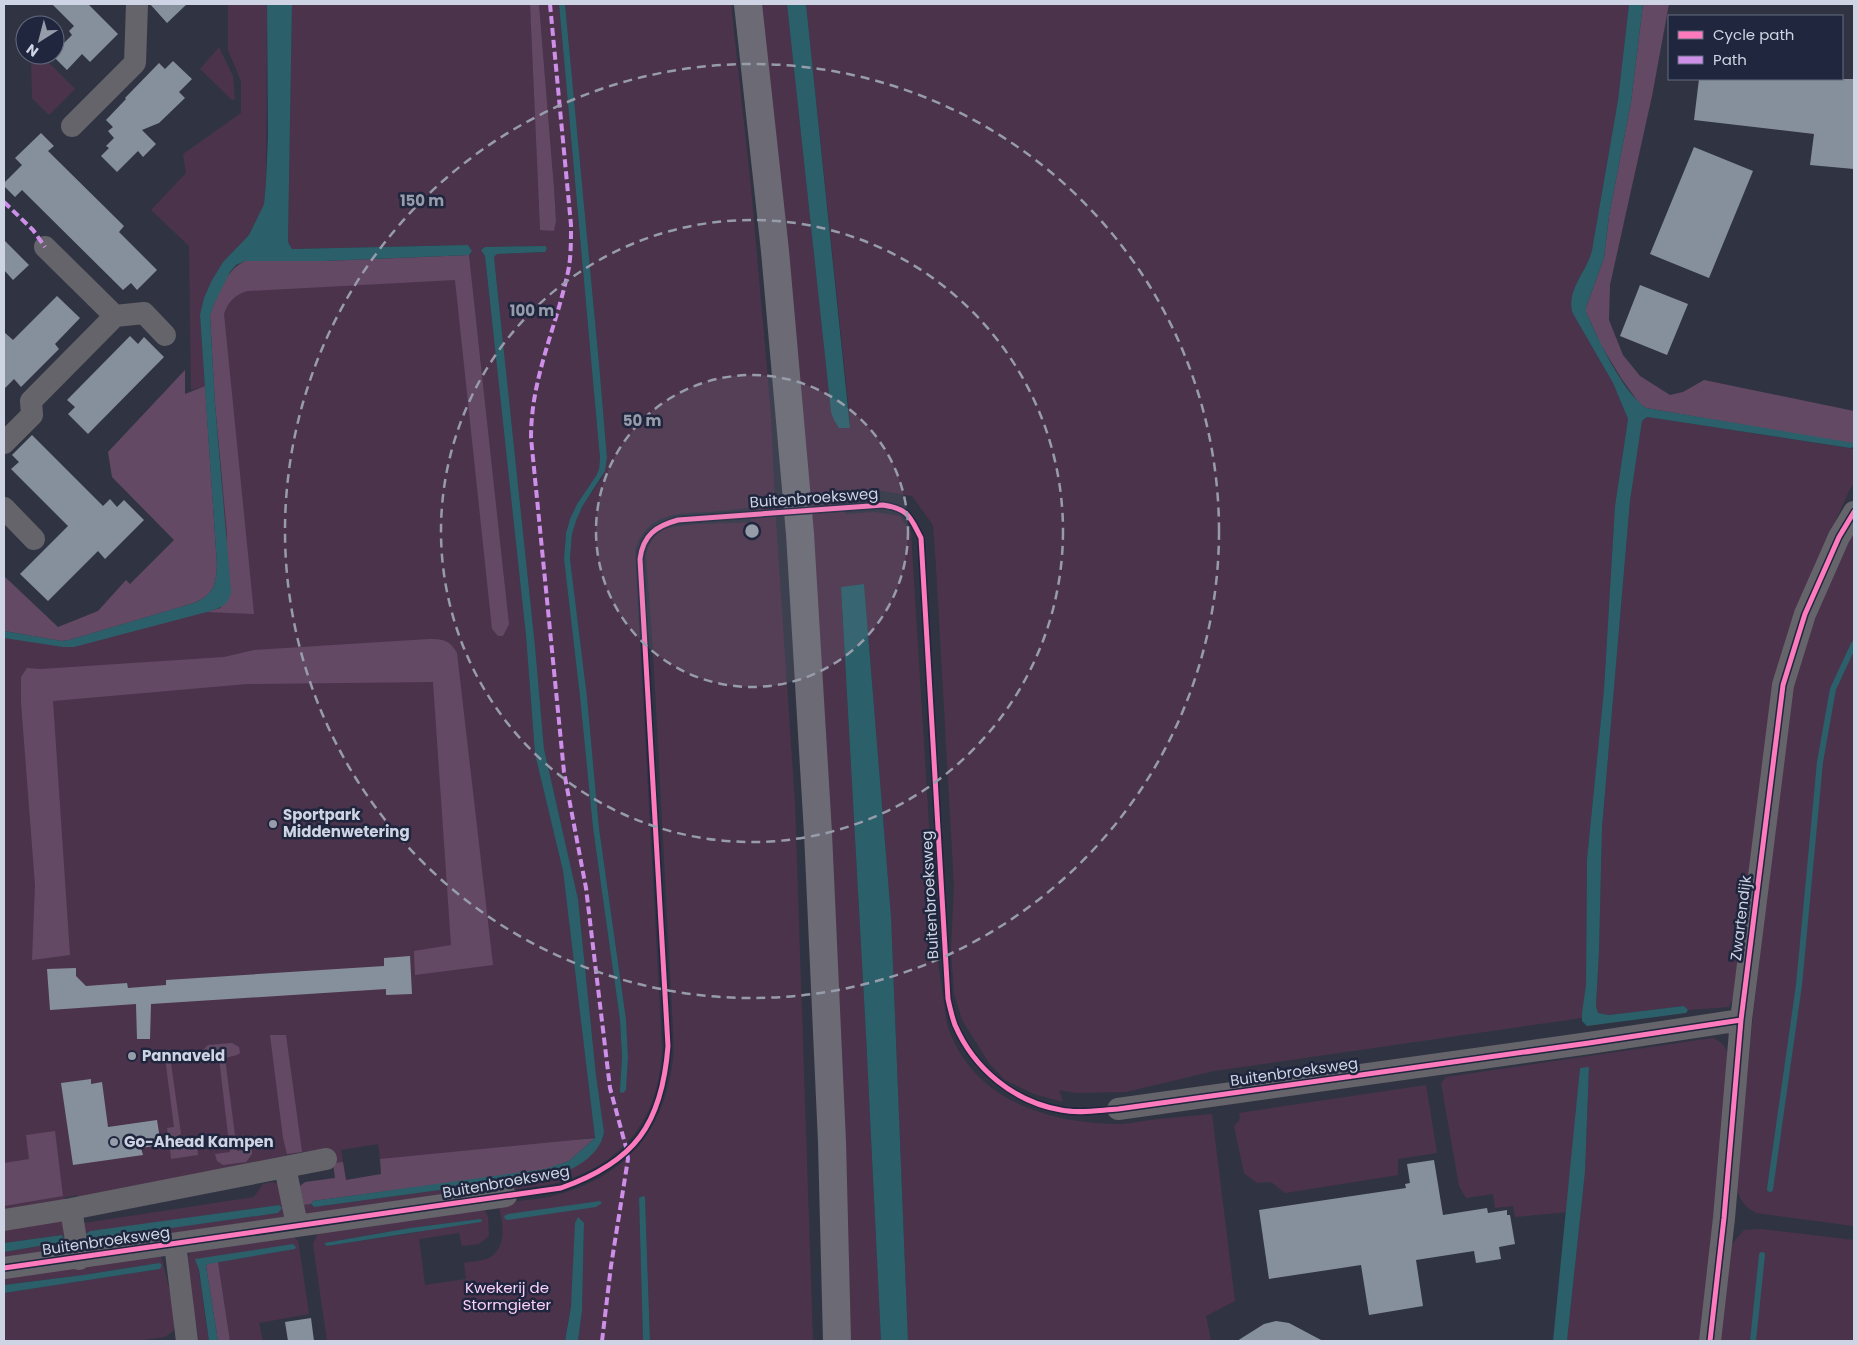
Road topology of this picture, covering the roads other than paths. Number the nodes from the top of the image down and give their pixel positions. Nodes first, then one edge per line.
1 (136, 4) edge
2 (736, 4) edge
3 (748, 4) edge
4 (72, 126) dead end
5 (45, 247) dead end
6 (115, 316) junction
7 (165, 335) dead end
8 (4, 443) edge
9 (4, 508) edge
10 (1854, 512) edge
11 (34, 539) dead end
12 (1741, 1020) junction
13 (1118, 1109) dead end
14 (326, 1160) dead end
15 (285, 1167) junction
16 (506, 1196) dead end
17 (71, 1208) junction
18 (4, 1220) edge
19 (297, 1225) junction
20 (175, 1244) junction
21 (79, 1259) junction
22 (4, 1268) edge
23 (187, 1341) edge
24 (824, 1341) edge
25 (837, 1341) edge
26 (1710, 1341) edge

1 - 4 street
2 - 24 highway
3 - 25 highway
5 - 6 street
6 - 7 street
6 - 8 street
9 - 11 street
10 - 12 street, Zwartendijk
12 - 13 street, Buitenbroeksweg
12 - 26 street, Zwartendijk
14 - 15 street
15 - 17 street
15 - 19 street
16 - 19 street, Buitenbroeksweg
17 - 18 street
17 - 21 street, Buitenbroeksweg
19 - 20 street, Buitenbroeksweg
20 - 21 street, Buitenbroeksweg
20 - 23 street, Buitenbroeksweg
21 - 22 street, Buitenbroeksweg

